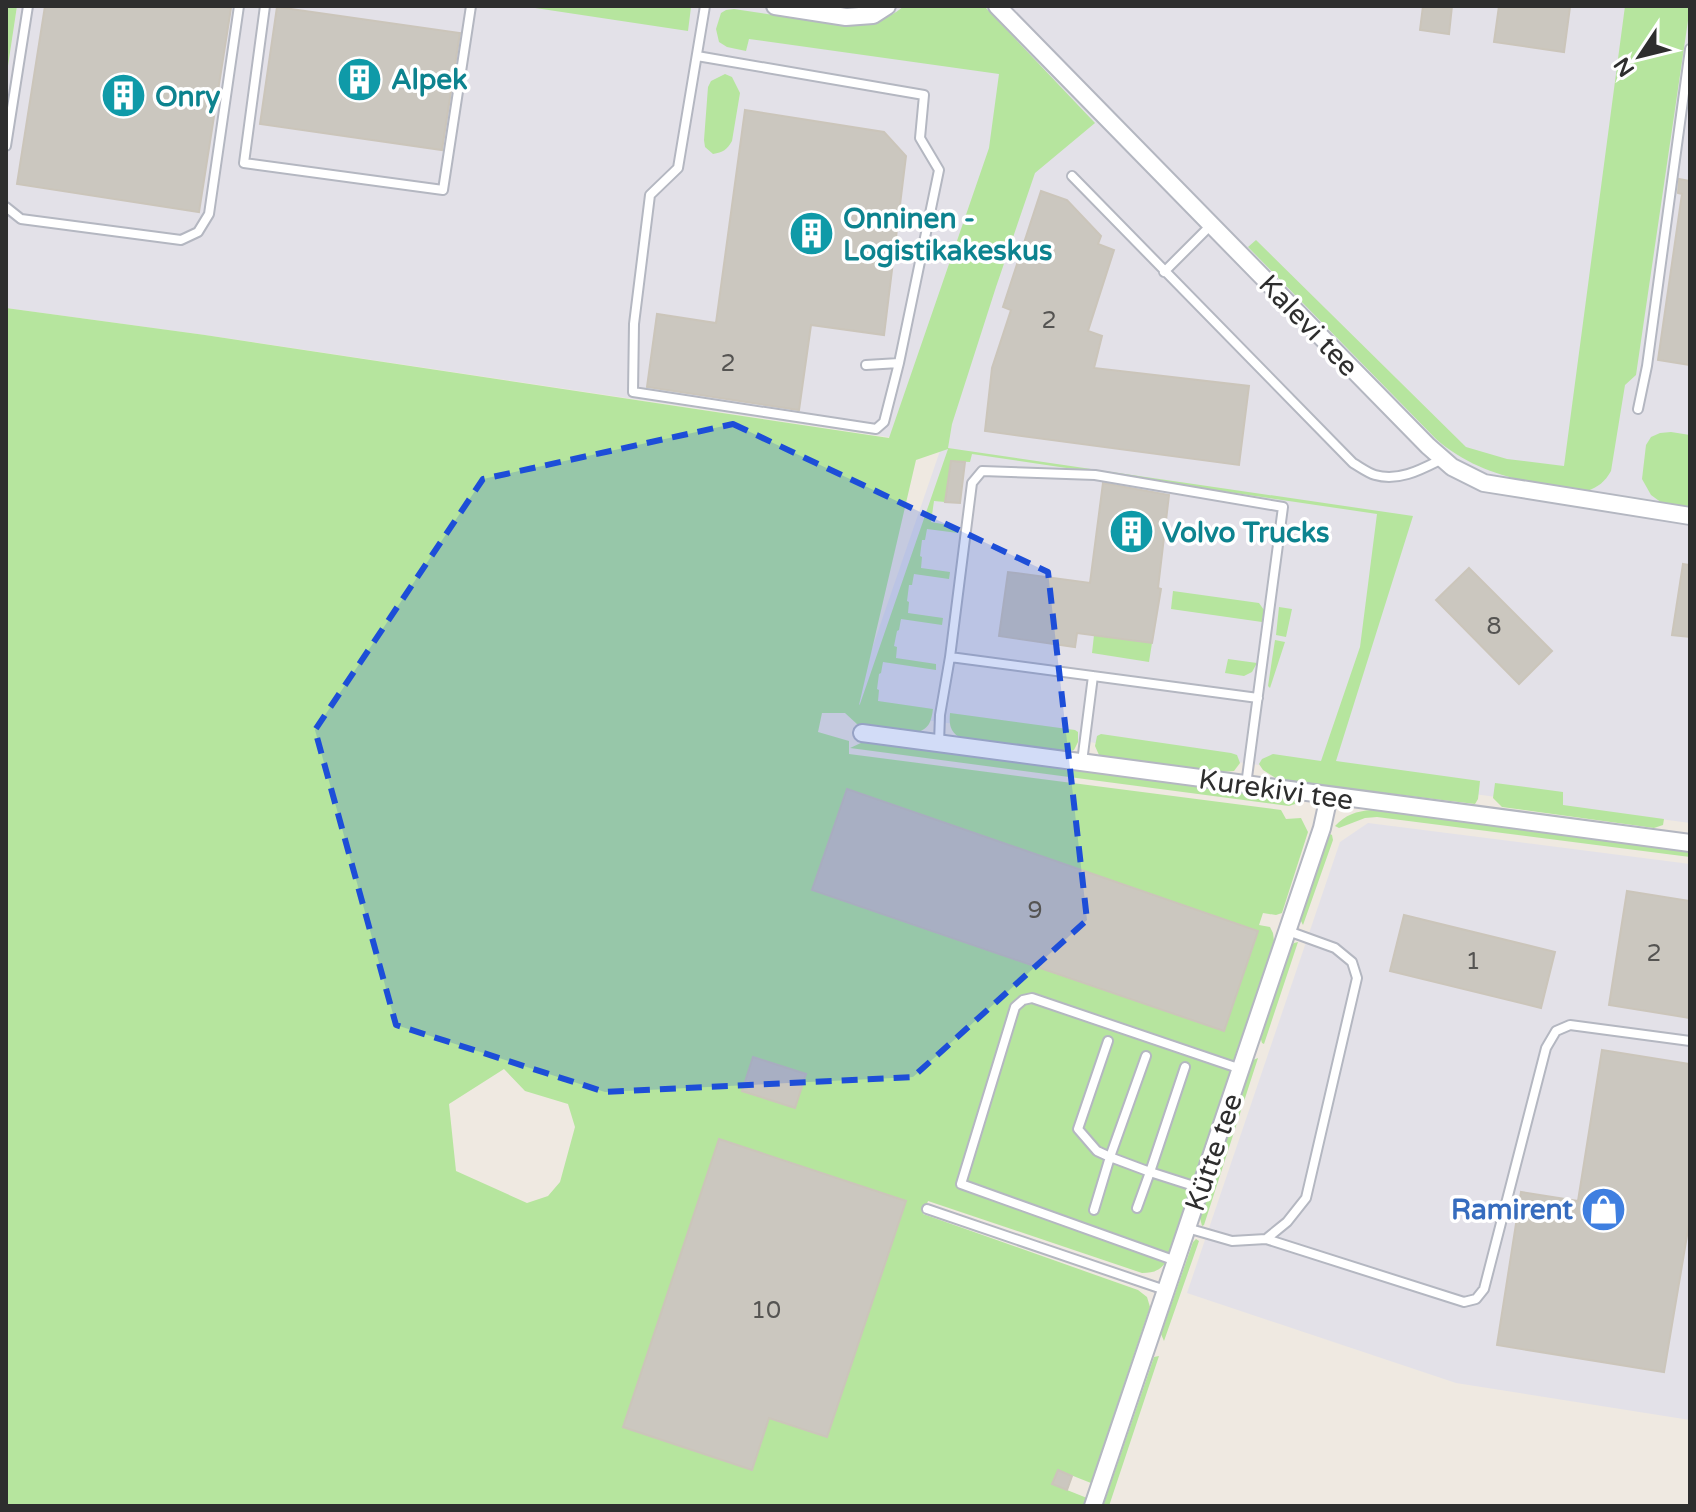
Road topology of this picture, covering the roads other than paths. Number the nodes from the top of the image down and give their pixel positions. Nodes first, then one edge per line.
1 (28, 6) edge
2 (239, 6) edge
3 (265, 6) edge
4 (471, 6) edge
5 (705, 6) edge
6 (775, 6) edge
7 (887, 6) edge
8 (997, 6) edge
9 (1690, 49) edge
10 (697, 56) junction
11 (6, 146) edge
12 (1072, 176) dead end
13 (6, 207) edge
14 (1211, 225) junction
15 (1164, 272) junction
16 (899, 363) junction
17 (866, 365) dead end
18 (1638, 409) dead end
19 (1443, 458) junction
20 (1690, 516) edge
21 (950, 657) junction
22 (1093, 676) junction
23 (1258, 698) junction
24 (862, 733) dead end
25 (939, 744) junction
26 (1082, 763) junction
27 (1246, 785) junction
28 (1329, 796) junction
29 (1690, 843) edge
30 (1287, 931) junction
31 (1108, 1041) dead end
32 (1690, 1041) edge
33 (1146, 1056) dead end
34 (1185, 1067) dead end
35 (1241, 1069) junction
36 (1110, 1157) junction
37 (1150, 1172) junction
38 (1200, 1188) junction
39 (1137, 1208) dead end
40 (927, 1209) dead end
41 (1094, 1210) dead end
42 (1187, 1228) junction
43 (1266, 1239) junction
44 (1176, 1261) junction
45 (1166, 1290) junction
46 (1093, 1506) edge

1 - 11 lane
2 - 13 lane
3 - 4 lane
5 - 10 lane
6 - 7 street
8 - 14 street, Kalevi tee
9 - 18 lane
10 - 16 lane
10 - 16 lane
12 - 15 lane
14 - 15 lane
14 - 19 street, Kalevi tee
15 - 19 lane
16 - 17 lane
19 - 20 street, Kalevi tee
21 - 22 lane
21 - 23 lane
21 - 25 lane
22 - 23 lane
22 - 26 lane
23 - 27 lane
24 - 25 street, Kurekivi tee
25 - 26 street, Kurekivi tee
26 - 27 street, Kurekivi tee
27 - 28 street, Kurekivi tee
28 - 29 street, Kurekivi tee
28 - 30 street, Kütte tee
30 - 35 street, Kütte tee
30 - 43 lane
31 - 36 lane
32 - 43 lane
33 - 36 lane
34 - 37 lane
35 - 38 street, Kütte tee
35 - 44 lane
36 - 37 lane
36 - 41 lane
37 - 38 lane
37 - 39 lane
38 - 42 street, Kütte tee
40 - 45 lane
42 - 43 lane
42 - 44 street, Kütte tee
44 - 45 street, Kütte tee
45 - 46 street, Kütte tee

